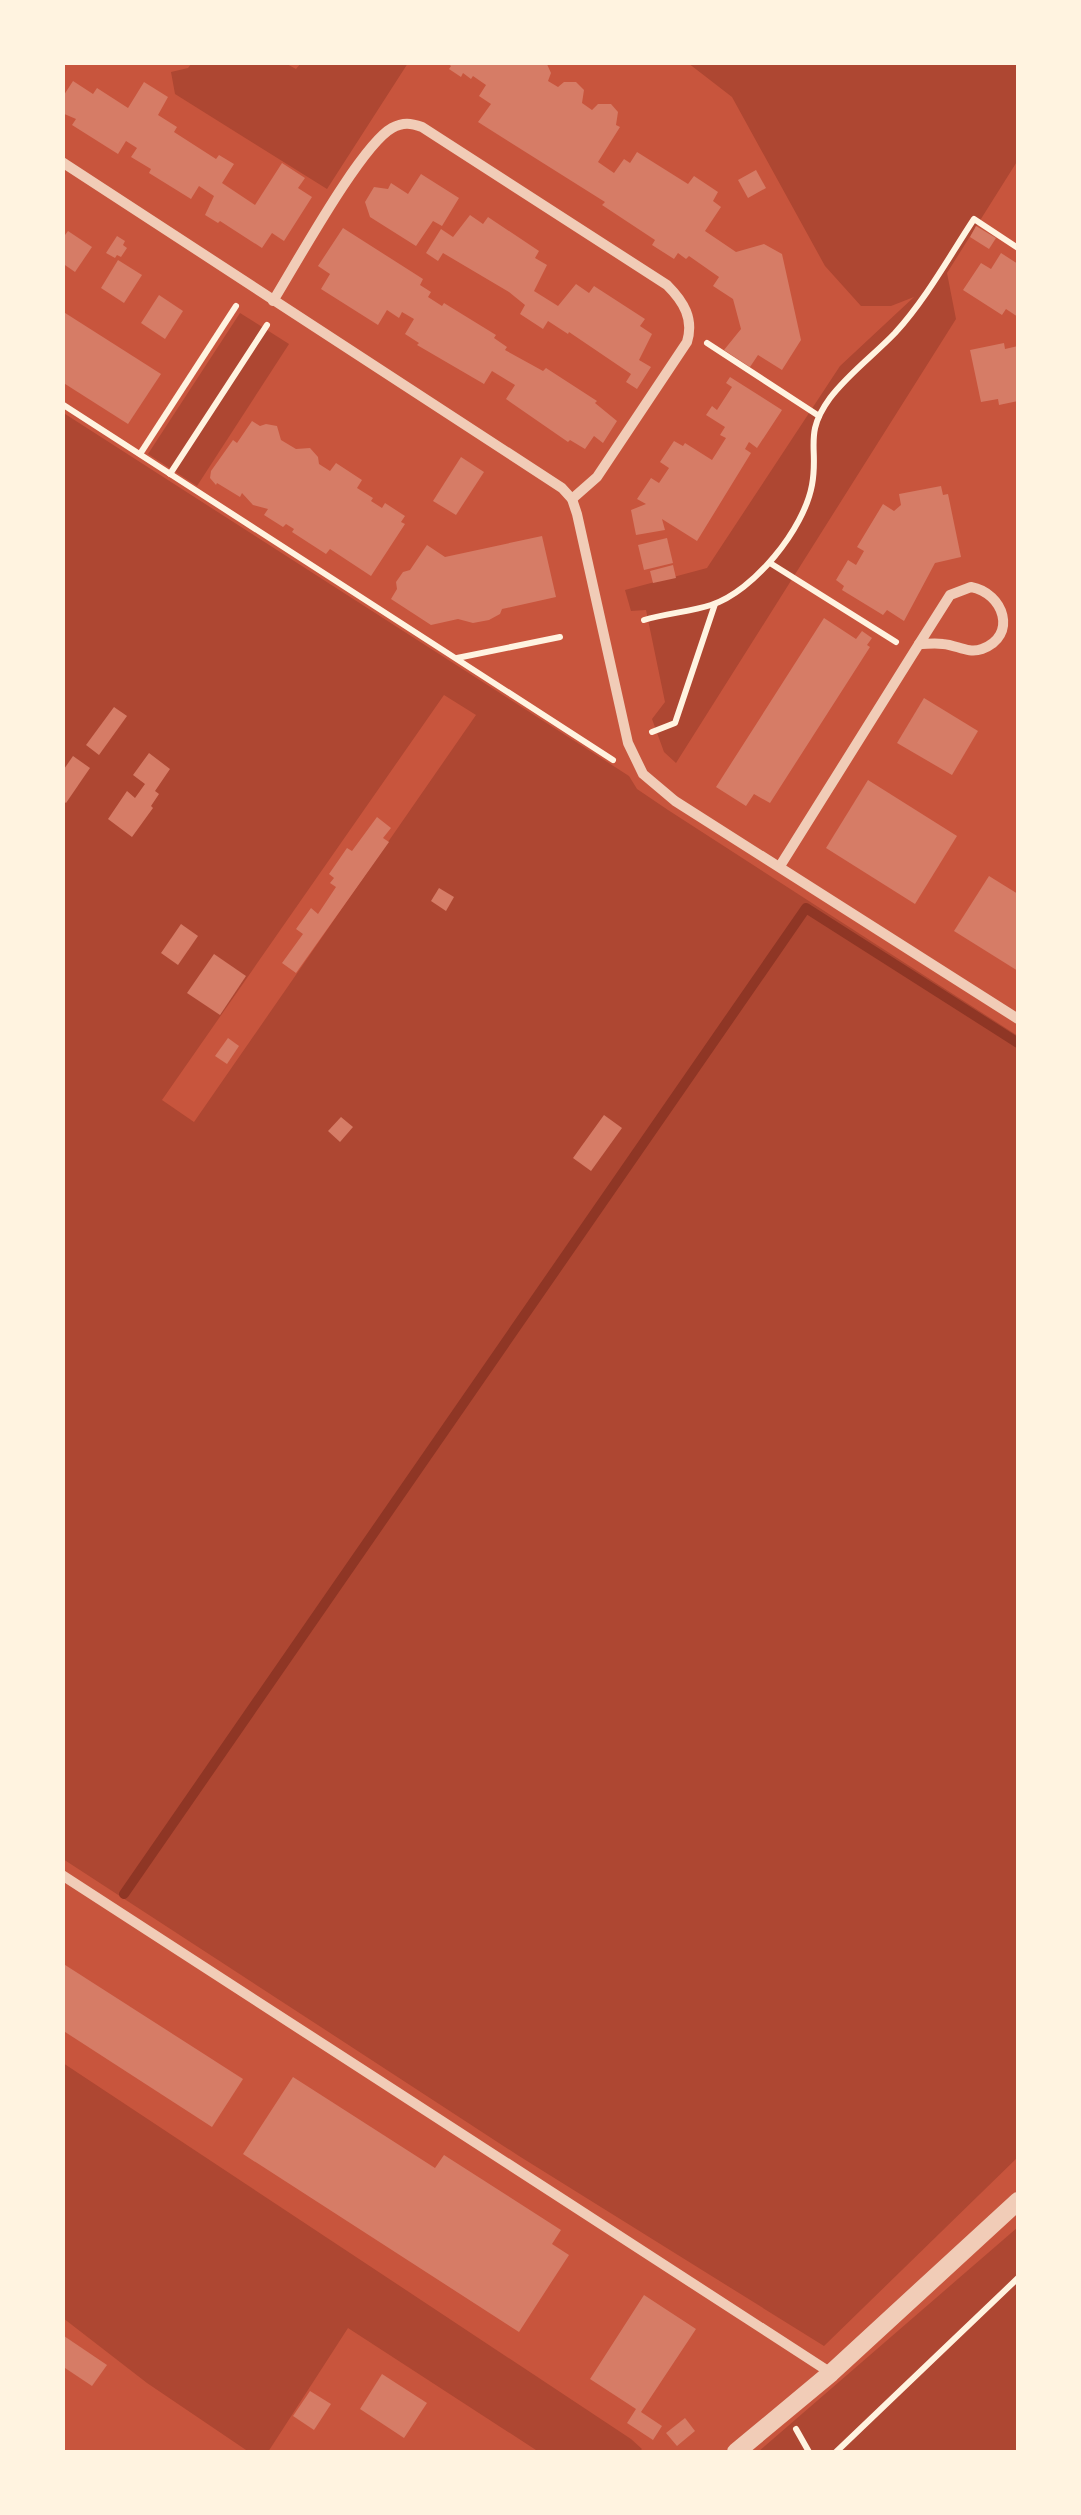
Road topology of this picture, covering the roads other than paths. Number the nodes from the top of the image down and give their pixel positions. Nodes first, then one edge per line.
1 (62, 162) edge
2 (273, 301) junction
3 (572, 499) junction
4 (916, 649) junction
5 (780, 866) junction
6 (1018, 1018) edge
7 (62, 1874) edge
8 (1018, 2201) edge
9 (831, 2373) junction
10 (736, 2452) edge

1 - 2 street
2 - 3 street
2 - 3 street
3 - 5 street
4 - 4 street
4 - 5 street
5 - 6 street
7 - 9 street
8 - 9 street
9 - 10 street

